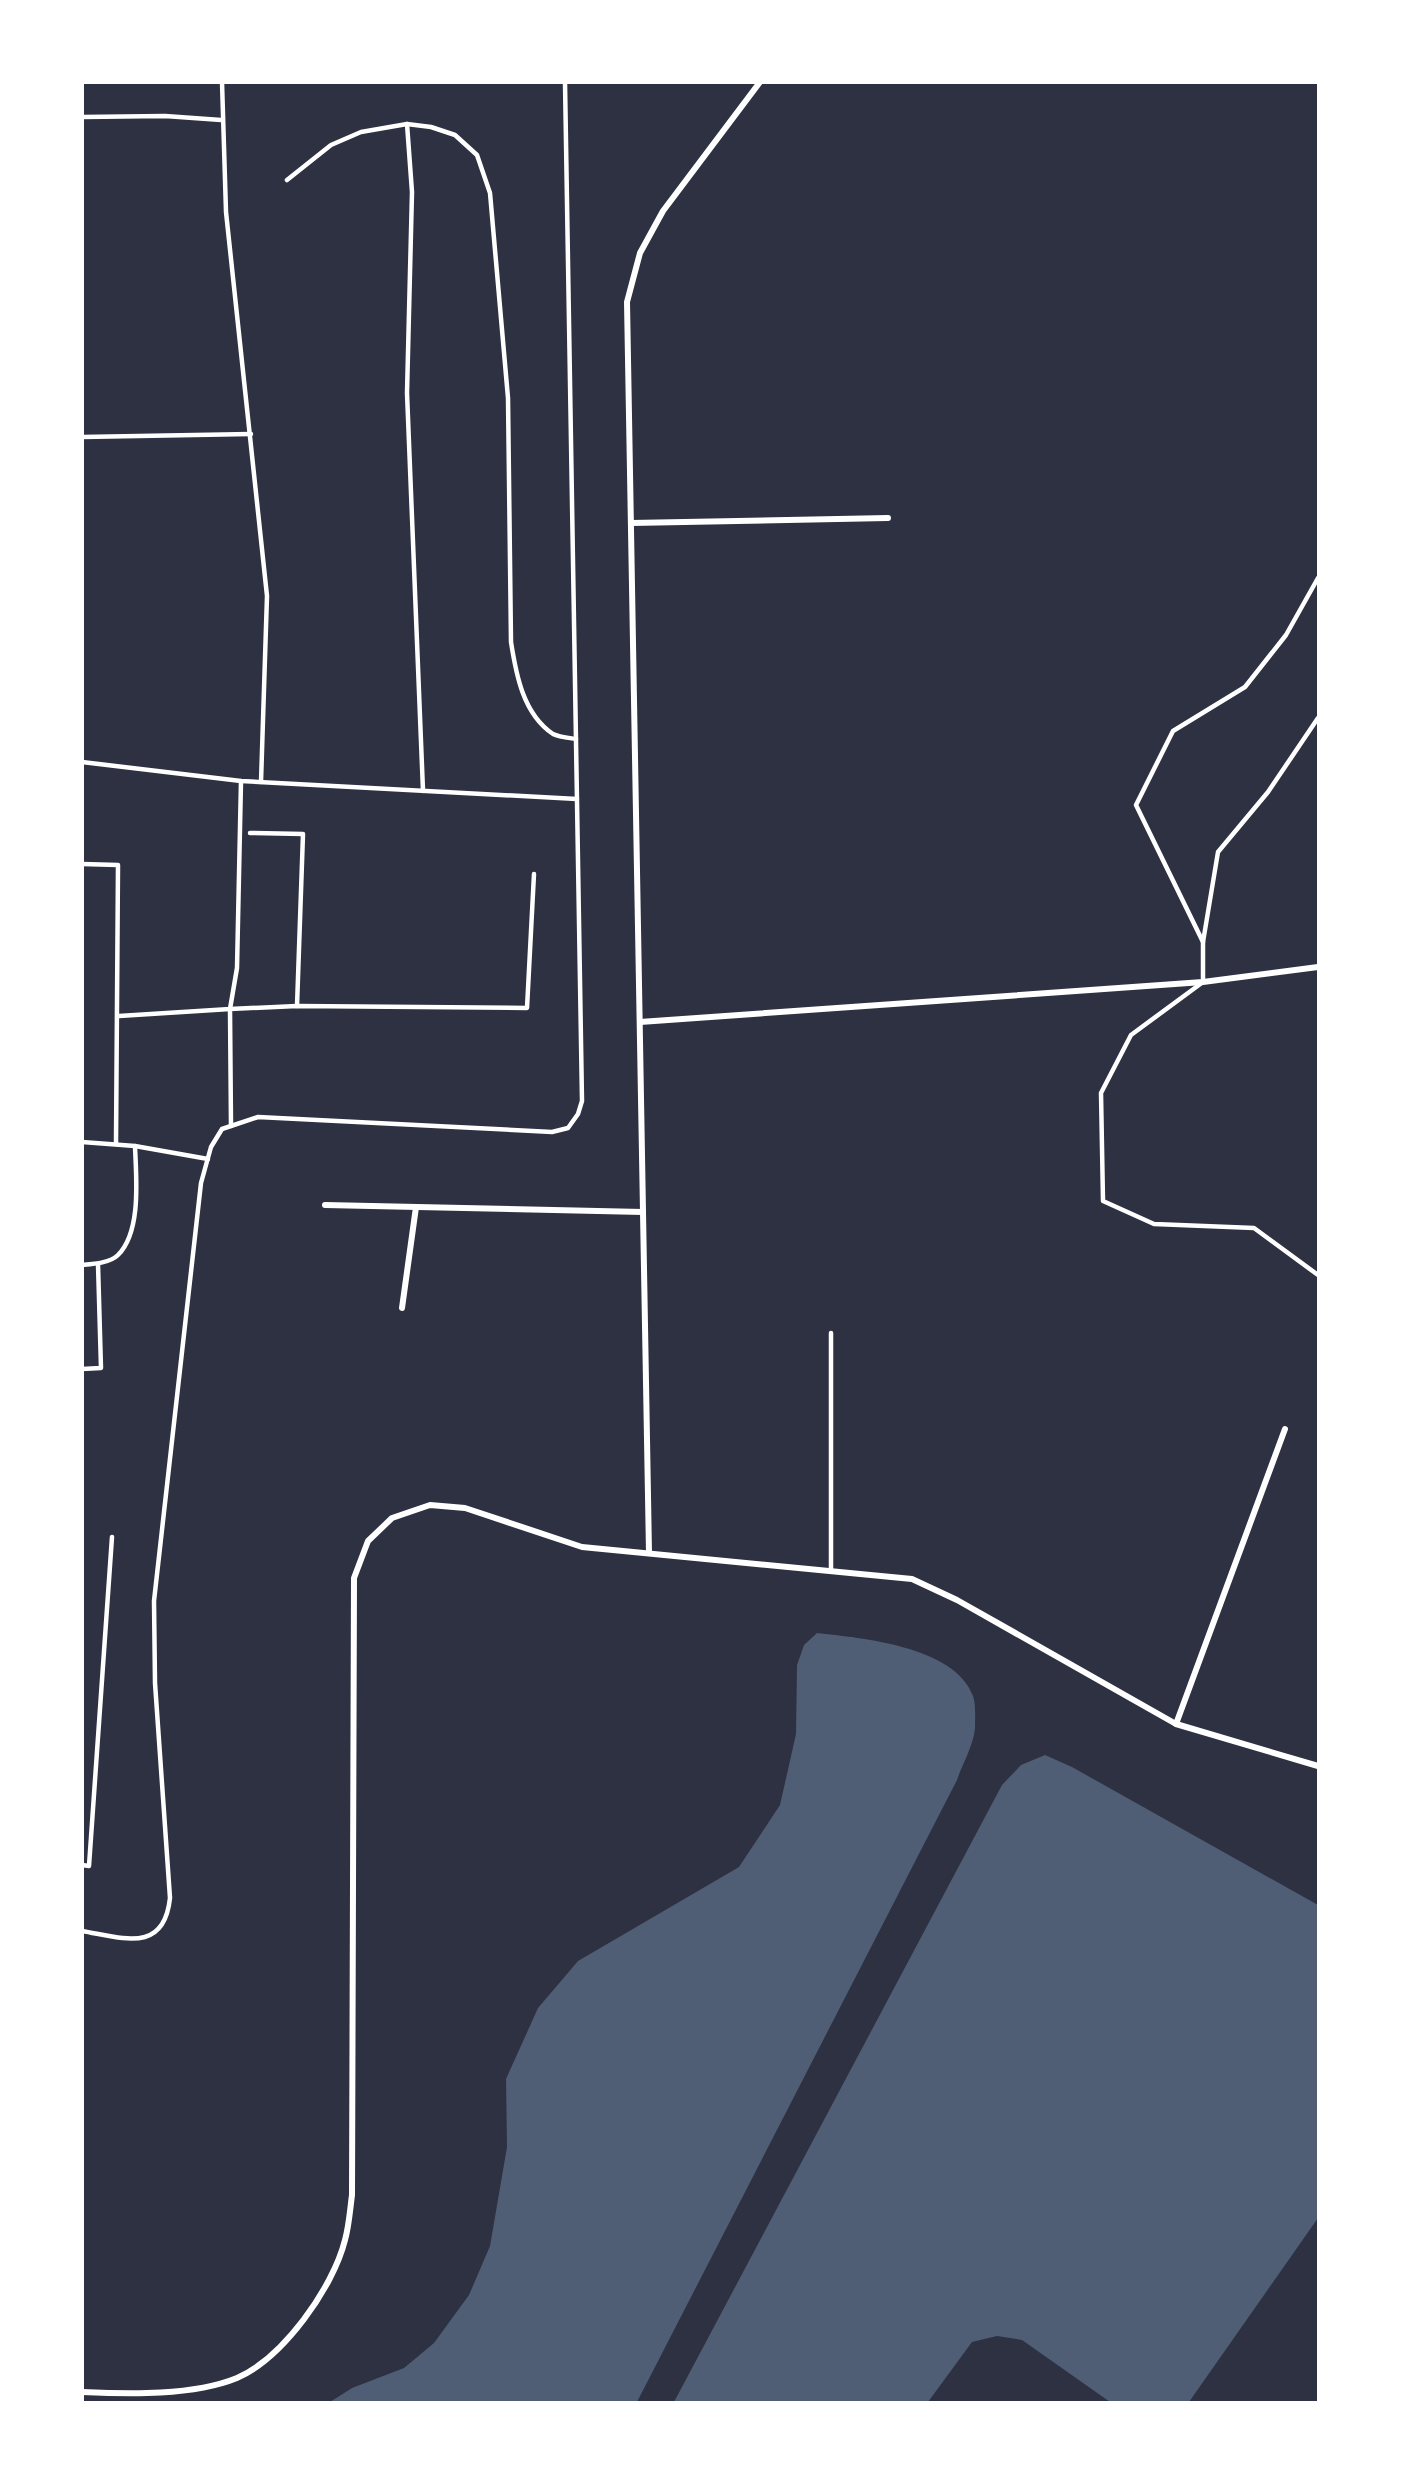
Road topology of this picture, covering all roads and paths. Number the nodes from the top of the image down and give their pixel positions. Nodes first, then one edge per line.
1 (222, 82) edge
2 (565, 82) edge
3 (760, 82) edge
4 (82, 117) edge
5 (221, 120) junction
6 (407, 124) junction
7 (287, 180) dead end
8 (251, 434) junction
9 (82, 437) edge
10 (888, 518) dead end
11 (631, 523) junction
12 (1318, 578) edge
13 (1318, 718) edge
14 (576, 739) junction
15 (82, 762) edge
16 (241, 781) junction
17 (261, 782) junction
18 (423, 791) junction
19 (577, 799) junction
20 (250, 833) dead end
21 (82, 864) edge
22 (534, 874) dead end
23 (1203, 942) junction
24 (1318, 967) edge
25 (1203, 982) junction
26 (297, 1006) junction
27 (230, 1009) junction
28 (119, 1016) junction
29 (640, 1022) junction
30 (231, 1126) junction
31 (82, 1142) edge
32 (116, 1144) junction
33 (135, 1146) junction
34 (208, 1159) junction
35 (325, 1205) dead end
36 (417, 1207) junction
37 (643, 1212) junction
38 (98, 1264) junction
39 (82, 1265) edge
40 (1318, 1275) edge
41 (402, 1308) dead end
42 (831, 1333) dead end
43 (82, 1369) edge
44 (1285, 1429) dead end
45 (112, 1537) dead end
46 (649, 1553) junction
47 (831, 1571) junction
48 (1176, 1724) junction
49 (1318, 1766) edge
50 (82, 1865) edge
51 (82, 1931) edge
52 (82, 2392) edge

1 - 5 lane
2 - 14 lane
3 - 11 street
4 - 5 lane
5 - 8 lane
6 - 7 lane
6 - 14 lane
6 - 18 lane
8 - 9 lane
8 - 17 lane
10 - 11 street
11 - 29 street
12 - 23 lane
13 - 23 lane
14 - 19 lane
15 - 16 lane
16 - 17 lane
16 - 27 lane
17 - 18 lane
18 - 19 lane
19 - 30 lane
20 - 26 lane
21 - 28 lane
22 - 26 lane
23 - 25 lane
24 - 25 street
25 - 29 street
25 - 40 lane
26 - 27 lane
27 - 28 lane
27 - 30 lane
28 - 32 lane
29 - 37 street
30 - 34 lane
31 - 32 lane
32 - 33 lane
33 - 34 lane
33 - 38 lane
34 - 51 lane
35 - 36 street
36 - 37 street
36 - 41 street
37 - 46 street
38 - 39 lane
38 - 43 lane
42 - 47 lane
44 - 48 street
45 - 50 lane
46 - 47 street
46 - 52 street
47 - 48 street
48 - 49 street

